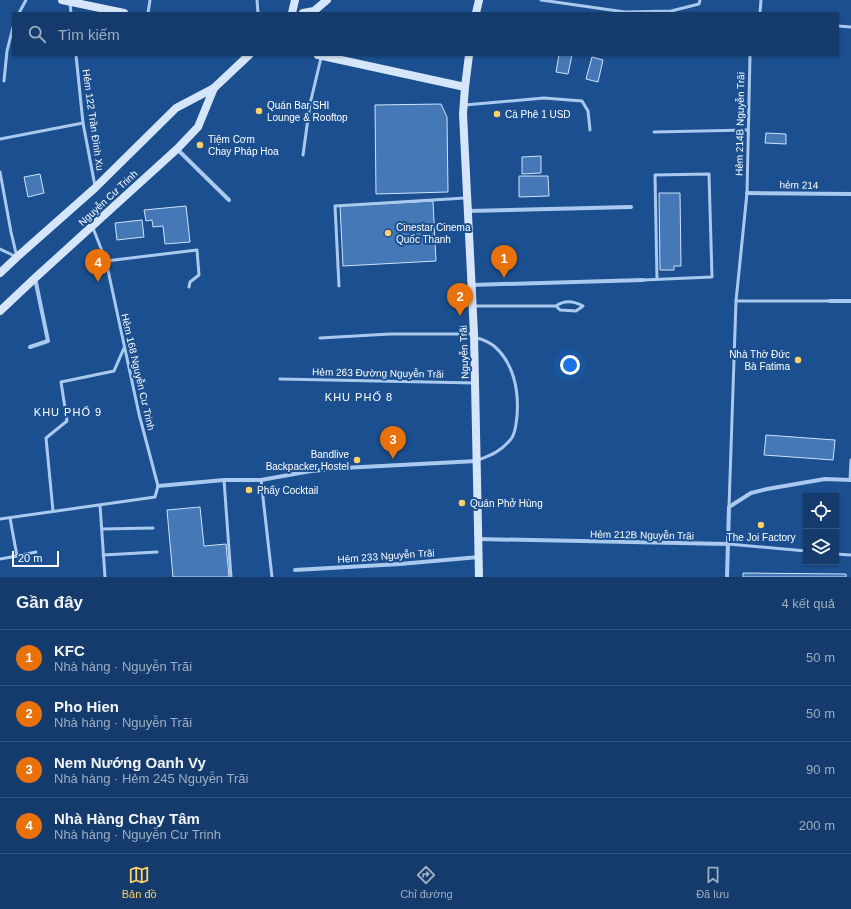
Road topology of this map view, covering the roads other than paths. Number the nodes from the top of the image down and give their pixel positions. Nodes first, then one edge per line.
1 (26, 0) edge
2 (150, 0) edge
3 (257, 0) edge
4 (295, 0) edge
5 (327, 0) edge
6 (479, 0) edge
7 (540, 0) edge
8 (700, 0) edge
9 (761, 0) edge
10 (66, 1) edge
11 (20, 12) edge
12 (71, 12) edge
13 (119, 12) edge
14 (148, 12) edge
15 (258, 12) edge
16 (292, 12) edge
17 (308, 12) edge
18 (476, 12) edge
19 (760, 12) edge
20 (839, 26) edge
21 (851, 28) edge
22 (12, 31) edge
23 (76, 56) edge
24 (248, 56) edge
25 (320, 56) edge
26 (324, 56) edge
27 (469, 56) edge
28 (750, 56) edge
29 (4, 81) dead end
30 (464, 87) junction
31 (214, 88) junction
32 (463, 105) junction
33 (83, 123) junction
34 (590, 130) dead end
35 (748, 130) junction
36 (654, 132) dead end
37 (0, 139) edge
38 (177, 149) junction
39 (303, 155) dead end
40 (0, 172) edge
41 (95, 188) junction
42 (746, 193) junction
43 (851, 194) edge
44 (467, 198) junction
45 (229, 200) dead end
46 (631, 207) dead end
47 (468, 211) junction
48 (92, 227) junction
49 (0, 249) edge
50 (16, 257) junction
51 (106, 261) junction
52 (0, 273) edge
53 (35, 278) junction
54 (658, 279) junction
55 (643, 280) joint
56 (470, 285) junction
57 (339, 286) dead end
58 (190, 287) dead end
59 (736, 301) junction
60 (830, 301) joint
61 (851, 301) edge
62 (472, 306) junction
63 (556, 306) junction
64 (0, 311) edge
65 (474, 335) junction
66 (320, 338) dead end
67 (30, 347) dead end
68 (124, 348) junction
69 (280, 379) dead end
70 (475, 383) junction
71 (851, 460) edge
72 (476, 461) junction
73 (224, 480) junction
74 (261, 480) junction
75 (851, 480) edge
76 (158, 486) junction
77 (100, 505) junction
78 (729, 507) junction
79 (53, 511) junction
80 (10, 518) junction
81 (0, 519) edge
82 (153, 528) dead end
83 (102, 529) junction
84 (478, 539) junction
85 (728, 544) junction
86 (803, 551) edge
87 (36, 552) dead end
88 (157, 552) dead end
89 (103, 554) junction
90 (839, 554) edge
91 (851, 555) edge
92 (17, 556) junction
93 (478, 557) junction
94 (0, 559) edge
95 (294, 570) dead end
96 (105, 577) edge
97 (231, 577) edge
98 (272, 577) edge
99 (479, 577) edge
100 (727, 577) edge

1 - 11 lane
2 - 14 lane
3 - 15 lane
4 - 16 street
5 - 17 street
6 - 18 street
7 - 8 lane
9 - 19 lane
10 - 12 lane
10 - 13 street
20 - 21 lane
22 - 29 lane
23 - 33 lane, Hẻm 122 Trần Ðình Xu
24 - 31 street, Nguyễn Cư Trinh
25 - 39 lane
26 - 30 street
27 - 30 street, Nguyễn Trãi
28 - 35 lane, Hẻm 214B Nguyễn Trãi
30 - 32 street, Nguyễn Trãi
31 - 38 street, Nguyễn Cư Trinh
31 - 41 street, Nguyễn Cư Trinh
32 - 34 lane
32 - 44 street, Nguyễn Trãi
33 - 37 lane
33 - 41 lane, Hẻm 122 Trần Ðình Xu
35 - 36 lane
35 - 42 lane, Hẻm 214B Nguyễn Trãi
38 - 45 street
38 - 48 street, Nguyễn Cư Trinh
40 - 50 lane
41 - 50 street, Nguyễn Cư Trinh
42 - 43 street, hẻm 214
42 - 59 lane, Hẻm 214B Nguyễn Trãi
44 - 47 street, Nguyễn Trãi
44 - 57 lane
46 - 47 street
47 - 56 street, Nguyễn Trãi
48 - 51 lane, Hẻm 168 Nguyễn Cư Trinh
48 - 53 street, Nguyễn Cư Trinh
49 - 50 lane
50 - 52 street, Nguyễn Cư Trinh
51 - 58 lane
51 - 68 lane, Hẻm 168 Nguyễn Cư Trinh
53 - 64 street, Nguyễn Cư Trinh
53 - 67 street
54 - 54 lane
54 - 55 lane
55 - 56 street
56 - 62 street, Nguyễn Trãi
59 - 60 lane
59 - 78 lane, Hẻm 214B Nguyễn Trãi
60 - 61 street
62 - 63 lane
62 - 65 street, Nguyễn Trãi
63 - 63 lane
65 - 66 lane
65 - 70 street, Nguyễn Trãi
65 - 72 lane
68 - 76 lane, Hẻm 168 Nguyễn Cư Trinh
68 - 79 lane
69 - 70 lane, Hẻm 263 Đường Nguyễn Trãi
70 - 72 street, Nguyễn Trãi
71 - 75 lane
72 - 74 street
72 - 84 street, Nguyễn Trãi
73 - 74 street
73 - 76 street
73 - 97 lane
74 - 98 lane
75 - 78 street
76 - 77 lane
77 - 79 lane
77 - 83 lane
78 - 85 street
79 - 80 lane
80 - 81 lane
80 - 92 lane
82 - 83 lane
83 - 89 lane
84 - 85 street, Hẻm 212B Nguyễn Trãi
84 - 93 street, Nguyễn Trãi
85 - 86 lane, Hẻm 212B Nguyễn Trãi
85 - 100 street
87 - 92 lane
88 - 89 lane
89 - 96 lane
90 - 91 lane
92 - 94 lane
93 - 95 street, Hẻm 233 Nguyễn Trãi
93 - 99 street, Nguyễn Trãi

